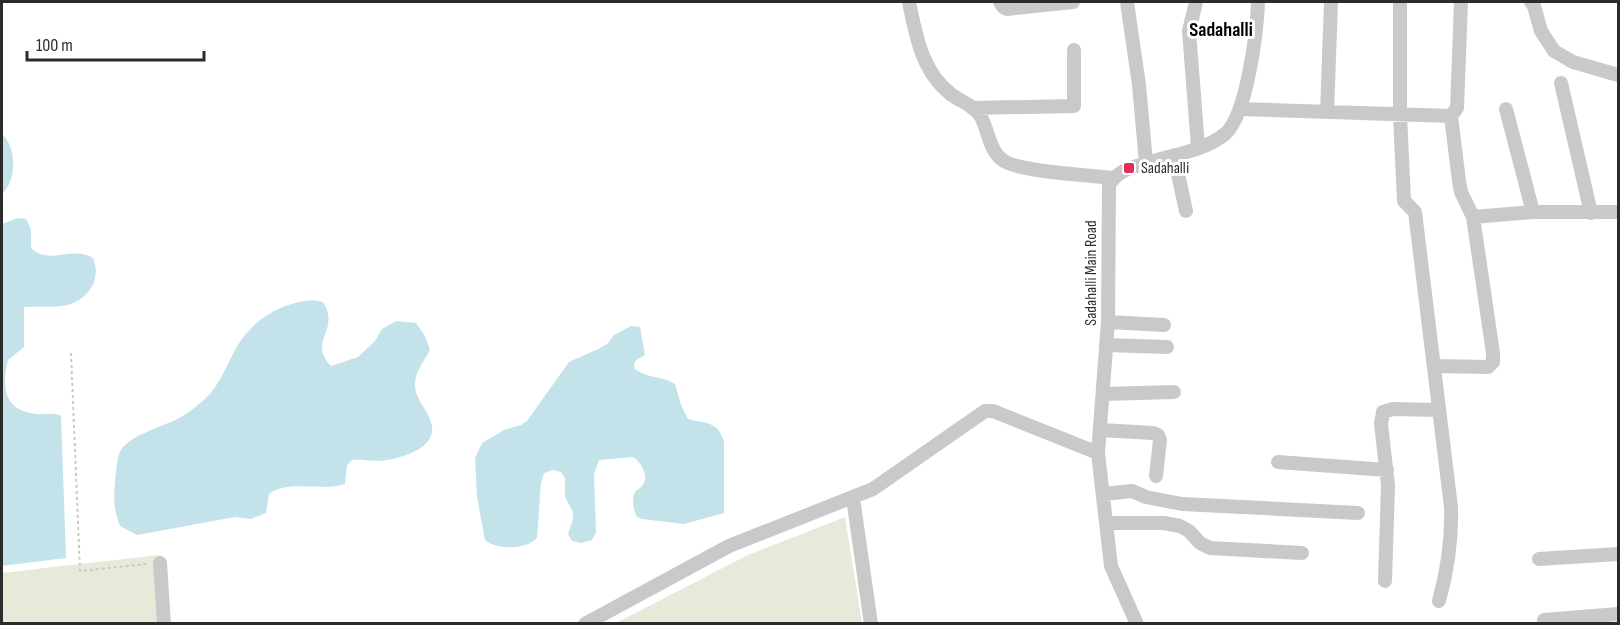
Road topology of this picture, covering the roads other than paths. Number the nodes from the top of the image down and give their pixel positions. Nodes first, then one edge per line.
1 (909, 2) edge
2 (1000, 2) edge
3 (1073, 2) edge
4 (1128, 2) edge
5 (1196, 2) edge
6 (1258, 2) edge
7 (1330, 2) edge
8 (1400, 2) edge
9 (1462, 2) edge
10 (1531, 2) edge
11 (1074, 50) dead end
12 (1618, 75) edge
13 (1561, 83) dead end
14 (972, 108) junction
15 (1240, 109) junction
16 (1506, 109) dead end
17 (1327, 112) junction
18 (1400, 115) junction
19 (1451, 116) junction
20 (1198, 147) junction
21 (1174, 155) junction
22 (1146, 163) junction
23 (1113, 178) junction
24 (1186, 211) dead end
25 (1533, 212) junction
26 (1618, 212) edge
27 (1591, 213) junction
28 (1473, 217) junction
29 (1108, 322) junction
30 (1164, 325) dead end
31 (1106, 345) junction
32 (1167, 347) dead end
33 (1434, 366) junction
34 (1174, 392) dead end
35 (1103, 394) junction
36 (1439, 410) junction
37 (1100, 430) junction
38 (1098, 453) junction
39 (1278, 462) dead end
40 (1388, 470) junction
41 (1156, 476) dead end
42 (1103, 494) junction
43 (853, 498) junction
44 (1358, 513) dead end
45 (1106, 523) junction
46 (1302, 553) dead end
47 (1618, 554) edge
48 (1539, 559) dead end
49 (160, 563) road end
50 (1385, 581) dead end
51 (1440, 601) dead end
52 (1618, 614) edge
53 (1544, 620) dead end
54 (164, 624) edge
55 (585, 624) edge
56 (872, 624) edge
57 (1137, 624) edge

1 - 14 street
2 - 3 street
4 - 22 street
5 - 20 street
6 - 15 street
7 - 17 street
8 - 18 street
9 - 19 street
10 - 12 street
11 - 14 street
13 - 27 street
14 - 23 street
15 - 17 street
15 - 20 street
16 - 25 street
17 - 18 street
18 - 19 street
18 - 33 street
19 - 28 street
20 - 21 street
21 - 22 street
21 - 24 street
22 - 23 street
23 - 29 street, Sadahalli Main Road
25 - 27 street
25 - 28 street
26 - 27 street
28 - 33 street
29 - 30 street
29 - 31 street, Sadahalli Main Road
31 - 32 street
31 - 35 street, Sadahalli Main Road
33 - 36 street
34 - 35 street
35 - 37 street, Sadahalli Main Road
36 - 40 street
36 - 51 street
37 - 38 street, Sadahalli Main Road
37 - 41 street
38 - 42 street, Sadahalli Main Road
38 - 43 street
39 - 40 street
40 - 50 street
42 - 44 street
42 - 45 street, Sadahalli Main Road
43 - 55 street
43 - 56 street
45 - 46 street
45 - 57 street, Sadahalli Main Road
47 - 48 street
49 - 54 street
52 - 53 street

